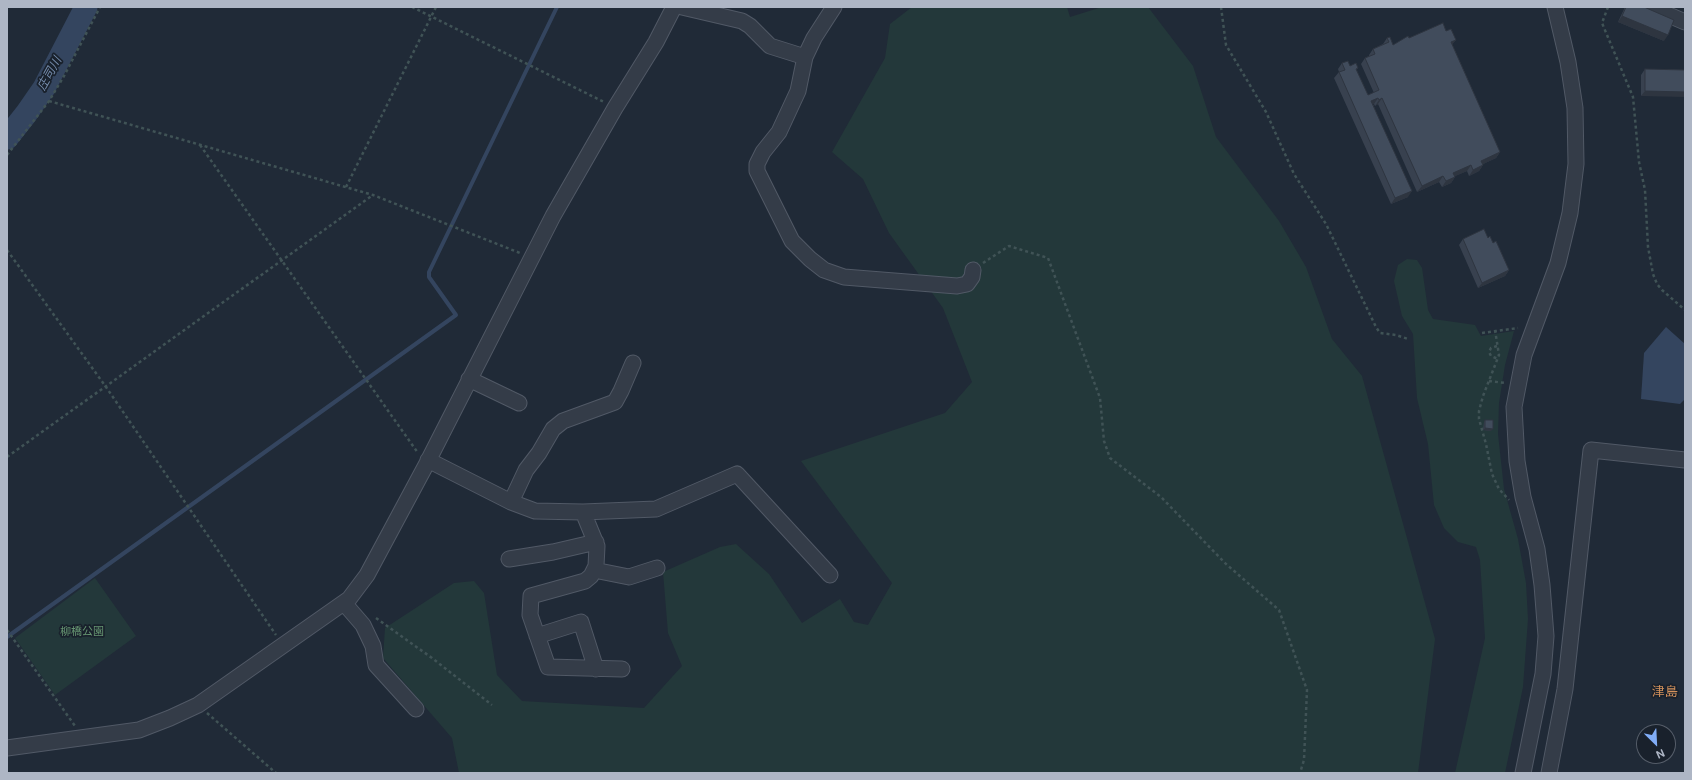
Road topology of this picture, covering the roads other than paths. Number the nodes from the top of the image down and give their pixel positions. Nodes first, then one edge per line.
1 (674, 7) edge
2 (682, 7) edge
3 (834, 7) edge
4 (1555, 7) edge
5 (1650, 7) edge
6 (1685, 22) edge
7 (805, 58) junction
8 (973, 270) road end
9 (633, 363) dead end
10 (469, 379) junction
11 (519, 403) dead end
12 (1685, 460) edge
13 (427, 463) junction
14 (511, 502) junction
15 (583, 512) junction
16 (596, 542) junction
17 (509, 559) dead end
18 (656, 568) dead end
19 (594, 570) junction
20 (830, 575) dead end
21 (344, 603) junction
22 (537, 636) junction
23 (596, 669) junction
24 (622, 669) dead end
25 (416, 709) dead end
26 (7, 748) edge
27 (1523, 773) edge
28 (1549, 773) edge

1 - 10 street
2 - 7 street
3 - 7 street
4 - 27 street
5 - 6 street
7 - 8 street
9 - 14 street
10 - 11 street
10 - 13 street
12 - 28 street
13 - 14 street
13 - 21 street
14 - 15 street
15 - 16 street
15 - 20 street
16 - 17 street
16 - 19 street
18 - 19 street
19 - 22 street
21 - 25 street
21 - 26 street
22 - 23 street
22 - 23 street
23 - 24 street

